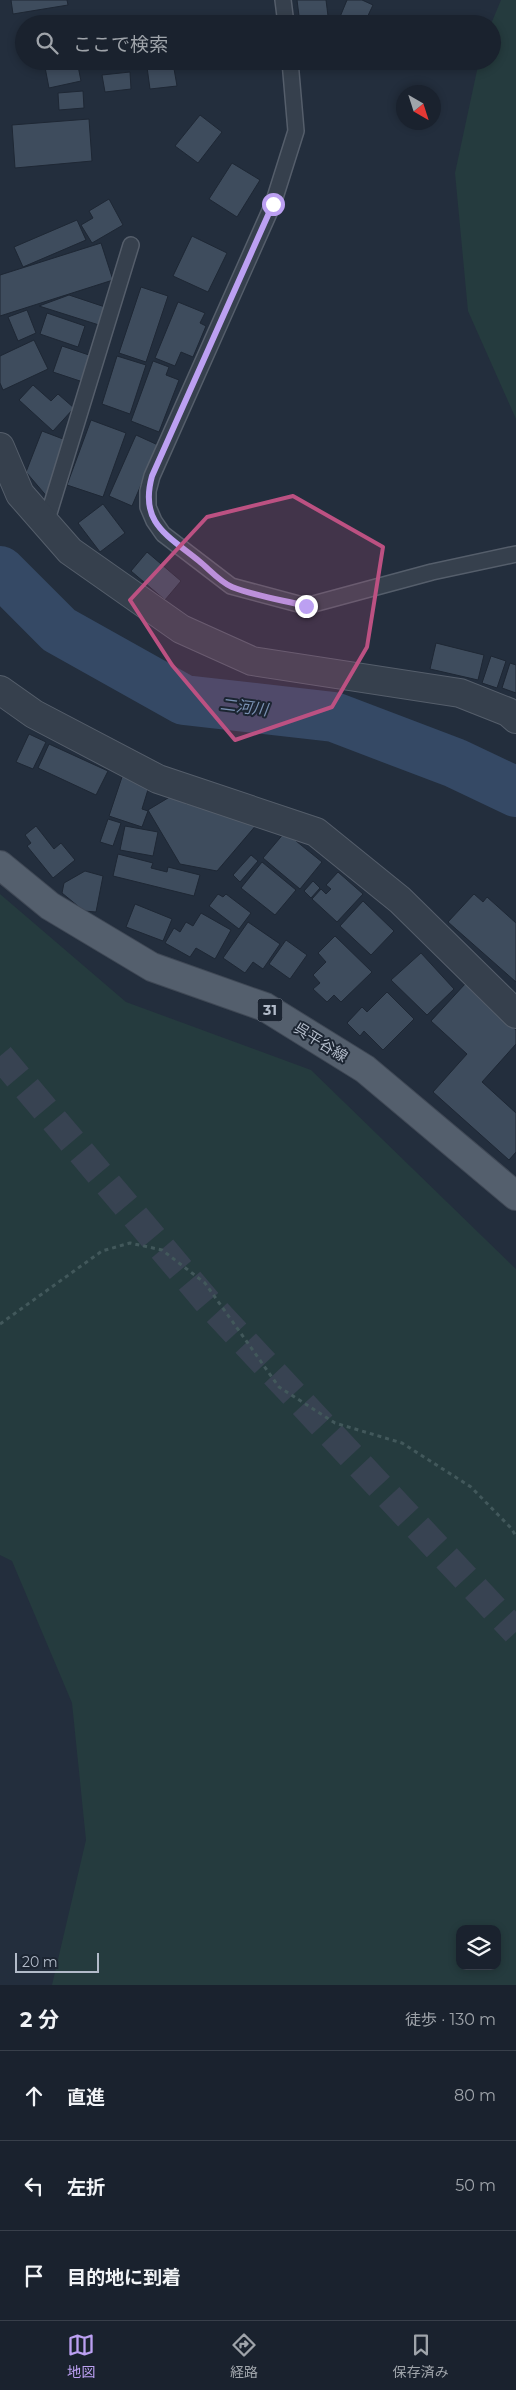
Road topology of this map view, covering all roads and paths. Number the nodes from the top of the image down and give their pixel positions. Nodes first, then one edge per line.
1 (284, 0) edge
2 (285, 15) edge
3 (291, 70) edge
4 (131, 245) dead end
5 (0, 447) edge
6 (46, 523) junction
7 (516, 554) edge
8 (0, 690) edge
9 (516, 719) edge
10 (0, 865) edge
11 (516, 1014) edge
12 (516, 1196) edge
13 (0, 1324) edge
14 (516, 1536) edge

1 - 2 lane
3 - 7 lane
4 - 6 lane
5 - 6 street
6 - 9 street
8 - 11 street
10 - 12 main road, 呉平谷線 / 31
13 - 14 path

